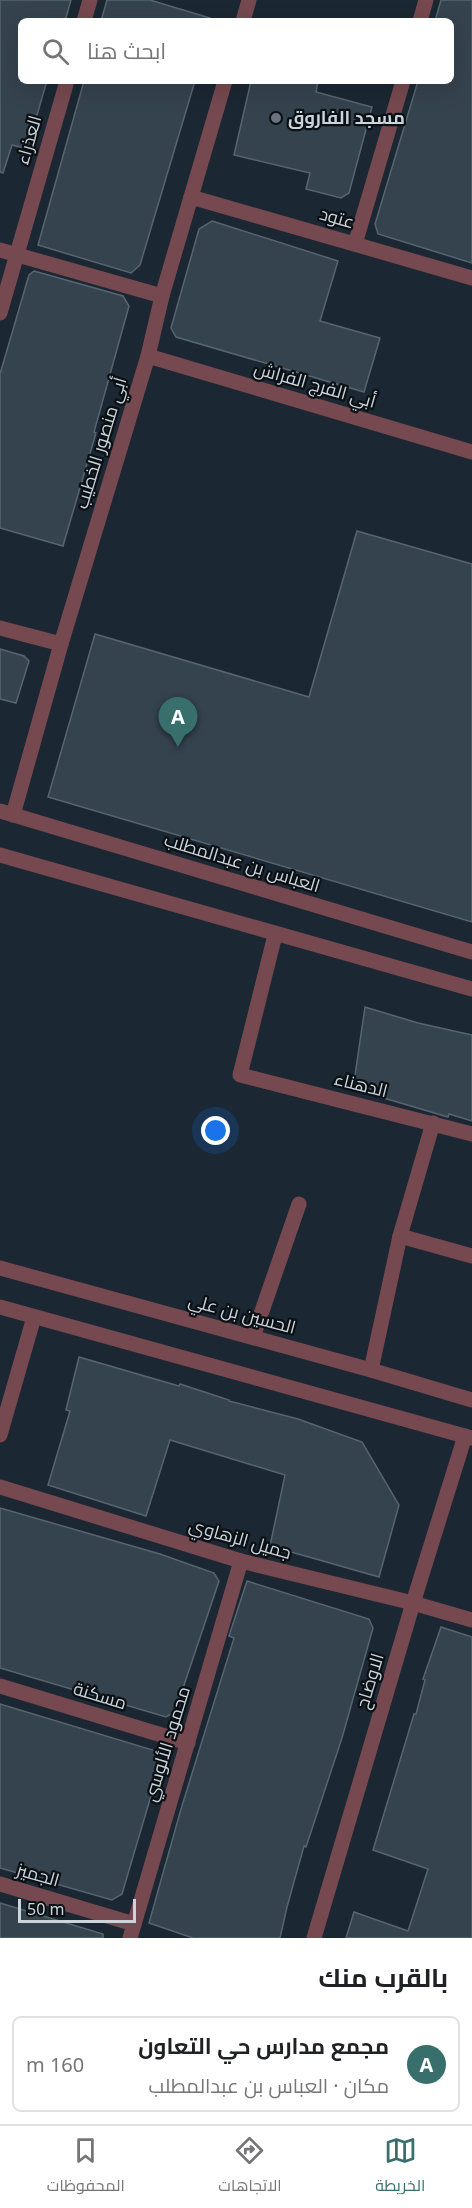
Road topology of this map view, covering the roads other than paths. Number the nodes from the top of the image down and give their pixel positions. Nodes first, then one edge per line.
1 (90, 0) edge
2 (249, 0) edge
3 (426, 0) edge
4 (85, 18) edge
5 (244, 18) edge
6 (421, 18) edge
7 (66, 84) edge
8 (224, 84) edge
9 (398, 84) edge
10 (191, 197) junction
11 (356, 244) junction
12 (0, 250) edge
13 (17, 255) junction
14 (472, 278) edge
15 (162, 296) junction
16 (0, 313) edge
17 (148, 356) junction
18 (472, 452) edge
19 (0, 628) edge
20 (61, 644) junction
21 (7, 813) edge
22 (0, 855) edge
23 (275, 934) junction
24 (472, 952) edge
25 (471, 988) edge
26 (433, 1122) junction
27 (472, 1134) edge
28 (299, 1204) dead end
29 (400, 1236) junction
30 (472, 1256) edge
31 (0, 1268) edge
32 (0, 1308) edge
33 (34, 1317) junction
34 (254, 1337) junction
35 (371, 1370) junction
36 (472, 1400) edge
37 (0, 1435) edge
38 (469, 1437) edge
39 (0, 1487) edge
40 (242, 1561) junction
41 (413, 1603) junction
42 (472, 1620) edge
43 (0, 1686) edge
44 (188, 1743) junction
45 (0, 1884) edge
46 (132, 1931) edge
47 (314, 1938) edge

1 - 4 street
2 - 5 street
3 - 6 street
7 - 13 street, العذراء
8 - 10 street, أبي منصور الخطيب
9 - 11 street
10 - 11 street, عتود
10 - 15 street, أبي منصور الخطيب
11 - 14 street, عتود
12 - 13 street
13 - 15 street
13 - 16 street, العذراء
15 - 17 street, أبي منصور الخطيب
17 - 18 street, أبي الفرج الفراش
17 - 20 street, أبي منصور الخطيب
19 - 20 street
20 - 21 street, أبي منصور الخطيب
21 - 24 street, العباس بن عبدالمطلب
22 - 23 street
23 - 25 street
23 - 26 street, الدهناء
26 - 27 street, الدهناء
26 - 29 street
28 - 34 street
29 - 30 street
29 - 35 street
31 - 34 street, الحسين بن علي
32 - 33 street
33 - 37 street
33 - 38 street
34 - 35 street, الحسين بن علي
35 - 36 street, الحسين بن علي
38 - 41 street, الاوضاح
39 - 40 street, جميل الزهاوي
40 - 41 street, جميل الزهاوي
40 - 44 street, محمود الألوسي
41 - 42 street, جميل الزهاوي
41 - 47 street, الاوضاح
43 - 44 street, مسكنة
44 - 46 street, محمود الألوسي
45 - 46 street, الجميز

